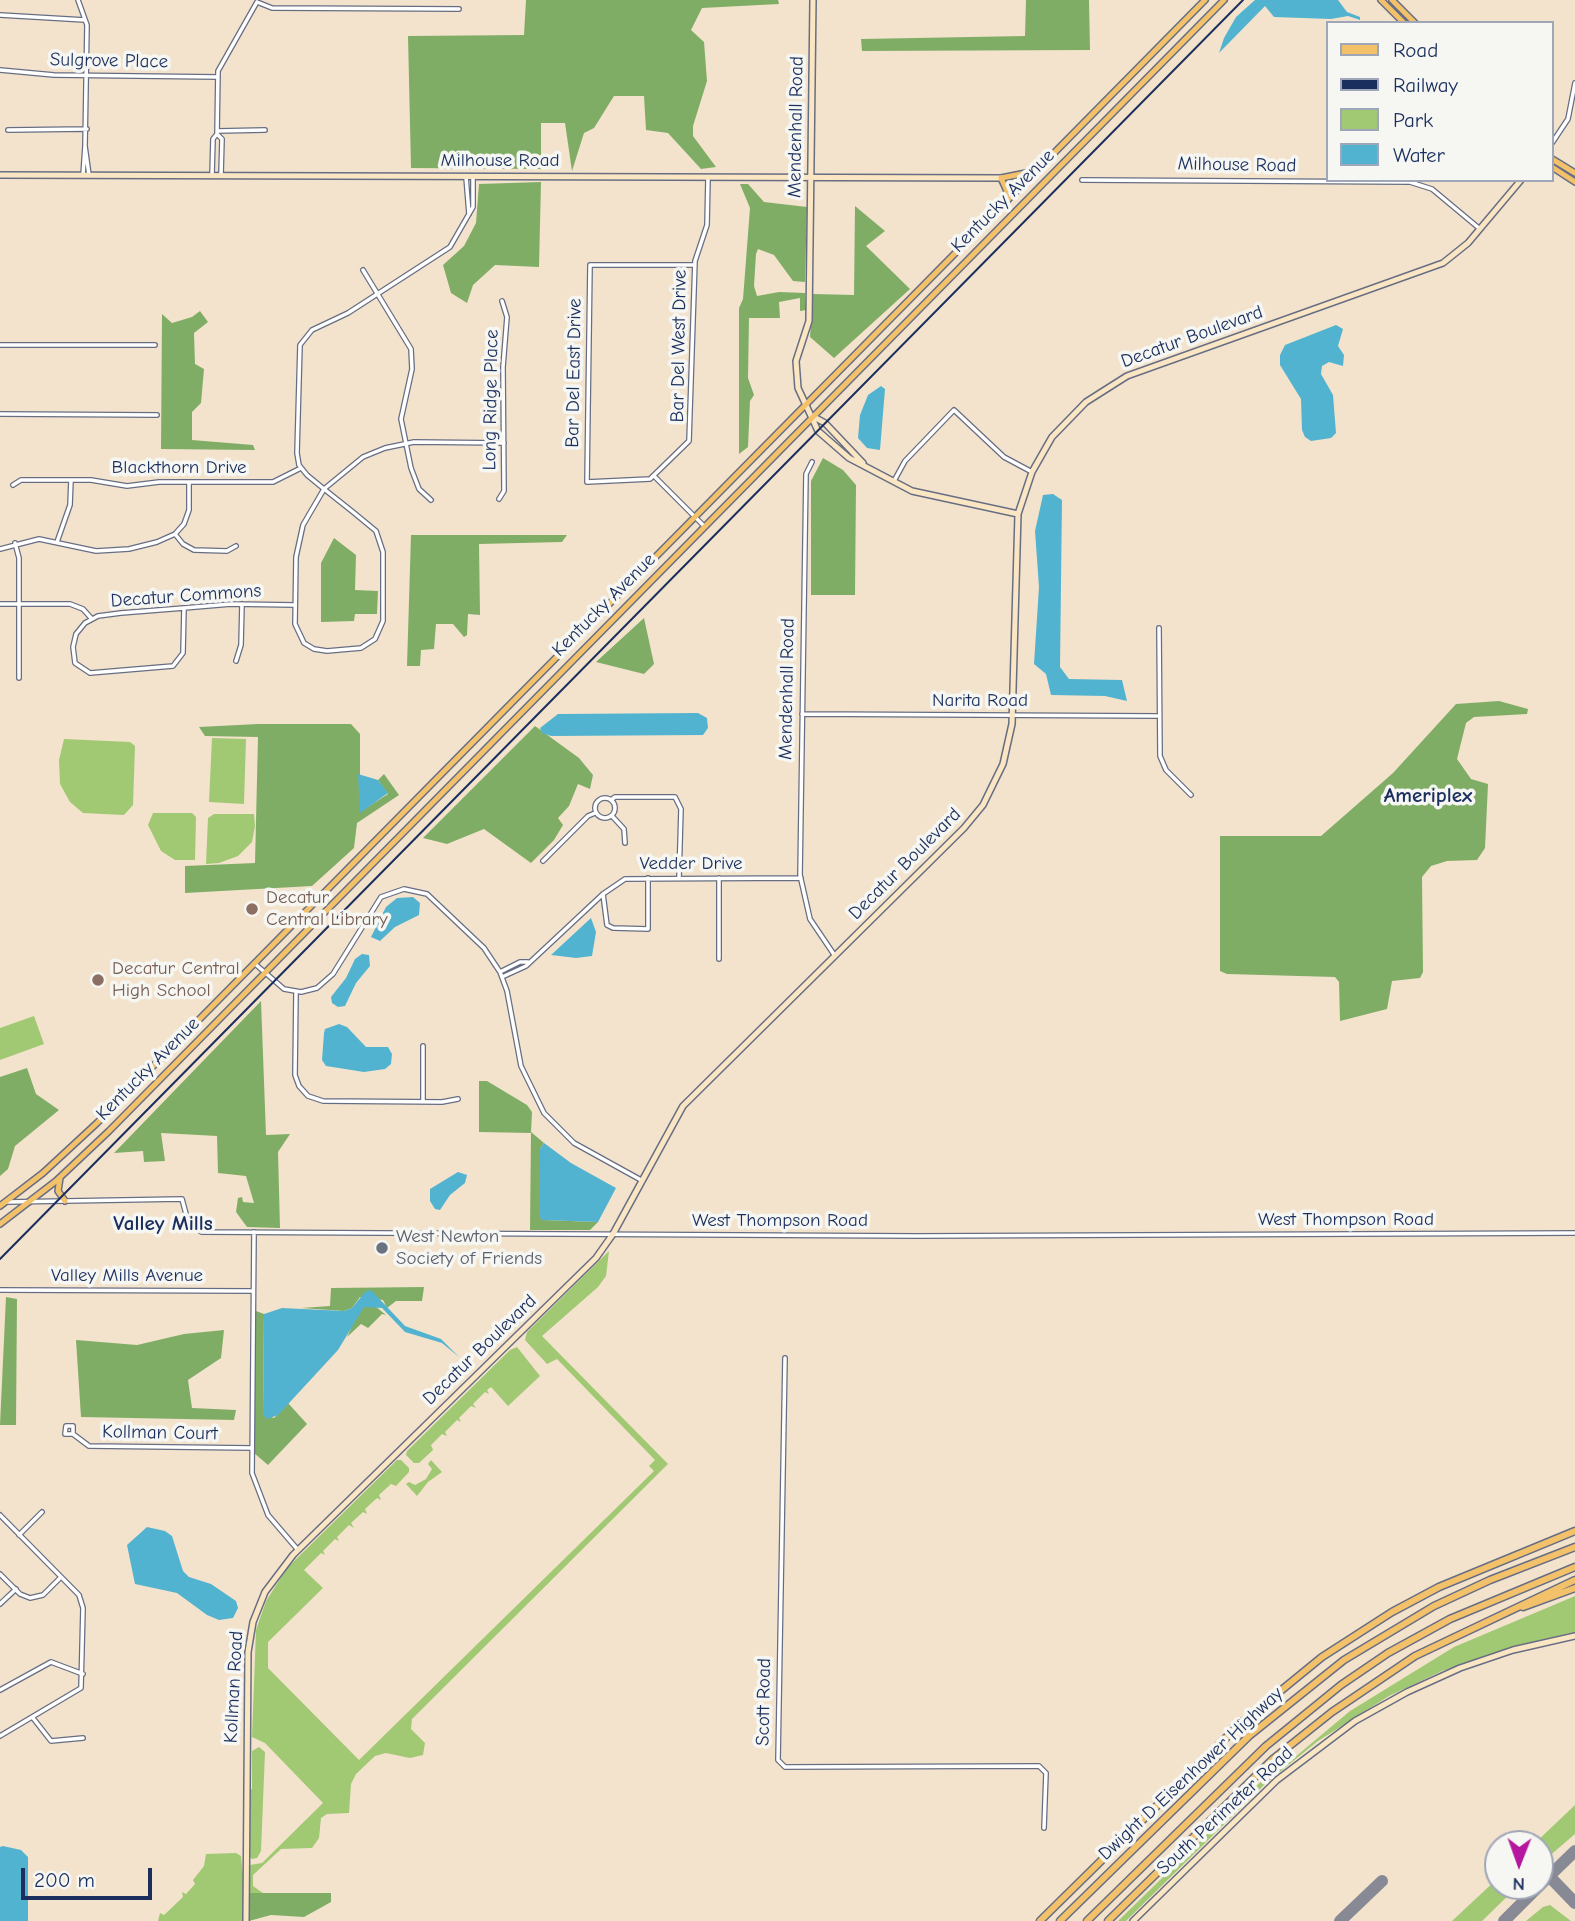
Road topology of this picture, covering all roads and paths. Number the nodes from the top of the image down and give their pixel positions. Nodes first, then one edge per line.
1 (78, 0) edge
2 (428, 0) edge
3 (813, 0) edge
4 (1205, 0) edge
5 (1224, 0) edge
6 (1381, 0) edge
7 (1392, 0) edge
8 (258, 1) edge
9 (428, 9) junction
10 (459, 9) dead end
11 (0, 15) edge
12 (85, 20) junction
13 (1402, 21) edge
14 (1413, 21) edge
15 (0, 70) edge
16 (87, 76) junction
17 (218, 77) junction
18 (1575, 83) edge
19 (87, 129) junction
20 (8, 130) dead end
21 (265, 130) dead end
22 (217, 132) junction
23 (1554, 140) edge
24 (1554, 160) edge
25 (1554, 168) edge
26 (1035, 171) junction
27 (1575, 173) edge
28 (0, 175) edge
29 (86, 175) junction
30 (212, 175) junction
31 (221, 175) junction
32 (470, 177) junction
33 (708, 177) junction
34 (811, 178) junction
35 (1001, 178) junction
36 (1082, 180) dead end
37 (1326, 181) edge
38 (1575, 181) edge
39 (1410, 182) edge
40 (1519, 182) edge
41 (1002, 204) junction
42 (1480, 229) junction
43 (695, 265) junction
44 (363, 270) dead end
45 (378, 294) junction
46 (502, 301) dead end
47 (0, 345) edge
48 (155, 345) dead end
49 (805, 403) junction
50 (0, 414) edge
51 (157, 415) dead end
52 (812, 416) junction
53 (404, 443) junction
54 (504, 443) junction
55 (812, 462) dead end
56 (864, 464) junction
57 (301, 468) junction
58 (1032, 472) junction
59 (655, 477) junction
60 (71, 480) junction
61 (189, 482) junction
62 (893, 483) junction
63 (13, 485) dead end
64 (324, 489) junction
65 (499, 499) dead end
66 (432, 500) dead end
67 (1018, 514) junction
68 (694, 516) junction
69 (704, 526) junction
70 (174, 534) junction
71 (57, 542) junction
72 (15, 543) junction
73 (236, 546) dead end
74 (0, 549) edge
75 (19, 603) junction
76 (0, 604) edge
77 (242, 604) junction
78 (295, 605) junction
79 (184, 608) junction
80 (91, 618) junction
81 (1158, 628) dead end
82 (236, 661) dead end
83 (19, 678) dead end
84 (802, 714) junction
85 (1013, 715) junction
86 (1157, 716) junction
87 (1191, 795) dead end
88 (611, 800) junction
89 (595, 813) junction
90 (612, 816) junction
91 (625, 843) dead end
92 (543, 862) dead end
93 (679, 877) junction
94 (648, 878) junction
95 (719, 878) junction
96 (801, 878) junction
97 (603, 894) junction
98 (835, 956) junction
99 (719, 959) dead end
100 (528, 962) junction
101 (254, 963) junction
102 (500, 972) junction
103 (264, 973) junction
104 (502, 977) junction
105 (296, 992) junction
106 (423, 1046) dead end
107 (458, 1099) dead end
108 (423, 1102) junction
109 (60, 1178) junction
110 (641, 1181) junction
111 (65, 1200) junction
112 (31, 1201) junction
113 (6, 1202) junction
114 (0, 1206) edge
115 (0, 1224) edge
116 (254, 1232) junction
117 (1575, 1233) edge
118 (613, 1234) junction
119 (0, 1290) edge
120 (254, 1291) junction
121 (785, 1358) dead end
122 (74, 1434) dead end
123 (251, 1448) junction
124 (42, 1512) dead end
125 (0, 1516) edge
126 (1575, 1531) edge
127 (19, 1535) junction
128 (1575, 1548) edge
129 (298, 1550) junction
130 (1575, 1567) edge
131 (0, 1574) edge
132 (61, 1577) junction
133 (1575, 1580) edge
134 (1575, 1588) edge
135 (16, 1589) junction
136 (0, 1604) edge
137 (1488, 1620) junction
138 (1575, 1636) edge
139 (83, 1674) junction
140 (0, 1690) edge
141 (33, 1718) junction
142 (0, 1736) edge
143 (83, 1738) dead end
144 (1044, 1828) dead end
145 (246, 1921) edge
146 (1040, 1921) edge
147 (1060, 1921) edge
148 (1087, 1921) edge
149 (1108, 1921) edge
150 (1133, 1921) edge

1 - 12 street
2 - 9 street
3 - 34 street, Mendenhall Road
4 - 26 main road, Kentucky Avenue
5 - 52 main road, Kentucky Avenue
6 - 13 main road
7 - 14 main road
8 - 9 street
8 - 17 street
9 - 10 street
11 - 12 street
12 - 16 street
15 - 16 street, Sulgrove Place
16 - 17 street, Sulgrove Place
16 - 19 street
17 - 22 street
18 - 23 street
19 - 20 street
19 - 29 street
21 - 22 street
22 - 30 street
22 - 31 street
24 - 27 main road
25 - 38 main road
26 - 35 main road
26 - 41 main road, Kentucky Avenue
28 - 29 street, Milhouse Road
29 - 30 street, Milhouse Road
30 - 31 street, Milhouse Road
31 - 32 street, Milhouse Road
32 - 33 street, Milhouse Road
32 - 45 street
33 - 34 street, Milhouse Road
33 - 43 street, Bar Del West Drive
34 - 35 street, Milhouse Road
34 - 49 street, Mendenhall Road
35 - 41 main road
36 - 37 street, Milhouse Road
39 - 42 street, Milhouse Road
40 - 42 street
41 - 49 main road, Kentucky Avenue
42 - 58 street, Decatur Boulevard
43 - 59 street, Bar Del West Drive
43 - 59 street, Bar Del East Drive
44 - 45 street
45 - 53 street
45 - 57 street
46 - 54 street, Long Ridge Place
47 - 48 street
49 - 52 street, Mendenhall Road
49 - 68 main road, Kentucky Avenue
50 - 51 street
52 - 56 street
52 - 56 street
52 - 69 main road, Kentucky Avenue
53 - 54 street
53 - 64 street
53 - 66 street
54 - 65 street, Long Ridge Place
55 - 84 street, Mendenhall Road
56 - 62 street
57 - 61 street, Blackthorn Drive
57 - 64 street
58 - 62 street
58 - 67 street, Decatur Boulevard
59 - 68 street
60 - 61 street, Blackthorn Drive
60 - 63 street, Blackthorn Drive
60 - 71 street
61 - 70 street
62 - 67 street
64 - 78 street
64 - 78 street
67 - 85 street, Decatur Boulevard
68 - 69 street
68 - 101 main road, Kentucky Avenue
69 - 103 main road, Kentucky Avenue
70 - 71 street
70 - 73 street
71 - 72 street
72 - 74 street
72 - 75 street
75 - 76 street, Decatur Commons
75 - 80 street, Decatur Commons
75 - 83 street
77 - 78 street, Decatur Commons
77 - 79 street, Decatur Commons
77 - 82 street
79 - 80 street, Decatur Commons
79 - 80 street
81 - 86 street
84 - 85 street, Narita Road
84 - 96 street, Mendenhall Road
85 - 86 street, Narita Road
85 - 98 street, Decatur Boulevard
86 - 87 street
88 - 89 street
88 - 90 street
88 - 93 street
89 - 90 street
89 - 92 street
90 - 91 street
93 - 94 street, Vedder Drive
93 - 95 street, Vedder Drive
94 - 97 street, Vedder Drive
94 - 97 street
95 - 96 street, Vedder Drive
95 - 99 street
96 - 98 street, Mendenhall Road
97 - 100 street, Vedder Drive
98 - 110 street, Decatur Boulevard
100 - 102 street, Vedder Drive
100 - 104 street, Vedder Drive
101 - 103 street
101 - 113 main road, Kentucky Avenue
102 - 104 street
102 - 105 street
103 - 105 street
103 - 109 main road, Kentucky Avenue
104 - 110 street
105 - 108 street
106 - 108 street
107 - 108 street
109 - 111 main road
109 - 112 main road, Kentucky Avenue
110 - 118 street, Decatur Boulevard
111 - 112 street, West Thompson Road
111 - 116 street, West Thompson Road
112 - 113 street, West Thompson Road
112 - 115 main road, Kentucky Avenue
113 - 114 main road, Kentucky Avenue
116 - 118 street, West Thompson Road
116 - 120 street
117 - 118 street, West Thompson Road
118 - 129 street, Decatur Boulevard
119 - 120 street, Valley Mills Avenue
120 - 123 street
121 - 144 street, Scott Road
122 - 123 street, Kollman Court
123 - 129 street
124 - 127 street
125 - 127 street
126 - 146 highway
127 - 132 street
128 - 147 highway, Dwight D Eisenhower Highway
129 - 145 street, Kollman Road
130 - 148 highway, Dwight D Eisenhower Highway
131 - 135 street
132 - 135 street
132 - 139 street
133 - 137 highway
134 - 137 highway
135 - 136 street
137 - 149 highway
138 - 150 street, South Perimeter Road
139 - 140 street
139 - 141 street
141 - 142 street
141 - 143 street

